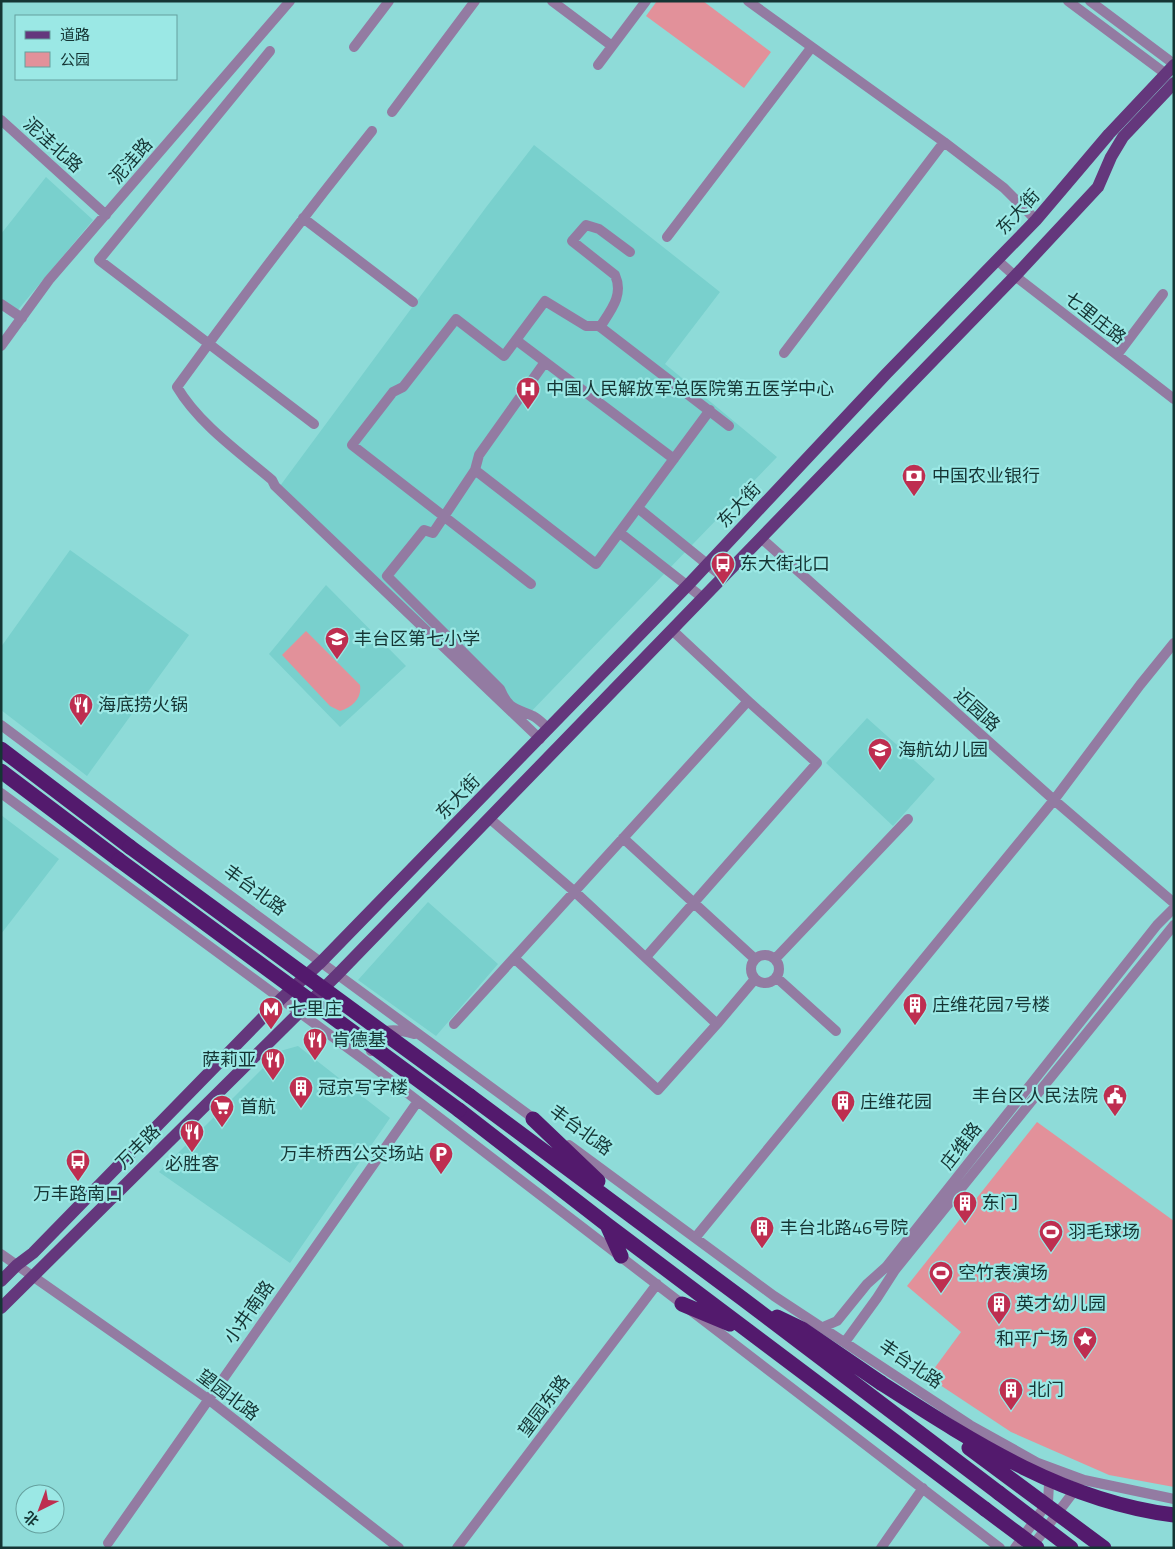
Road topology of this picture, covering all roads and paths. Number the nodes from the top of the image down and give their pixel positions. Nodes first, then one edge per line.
1 (290, 1) edge
2 (389, 1) edge
3 (475, 1) edge
4 (552, 1) edge
5 (646, 1) edge
6 (748, 1) edge
7 (1068, 1) edge
8 (1090, 1) edge
9 (612, 46) junction
10 (354, 47) dead end
11 (811, 48) junction
12 (270, 51) dead end
13 (598, 65) dead end
14 (1172, 72) edge
15 (392, 112) dead end
16 (1, 120) edge
17 (372, 131) dead end
18 (944, 142) junction
19 (1079, 170) junction
20 (1101, 181) junction
21 (106, 215) junction
22 (302, 218) junction
23 (1036, 220) junction
24 (667, 236) dead end
25 (630, 252) dead end
26 (997, 260) junction
27 (1014, 276) junction
28 (1163, 294) dead end
29 (412, 302) dead end
30 (1, 304) edge
31 (22, 318) junction
32 (600, 327) junction
33 (516, 340) junction
34 (208, 343) junction
35 (1, 346) edge
36 (784, 352) dead end
37 (1117, 356) junction
38 (545, 362) junction
39 (1174, 399) edge
40 (710, 410) junction
41 (314, 424) dead end
42 (729, 426) dead end
43 (674, 459) junction
44 (475, 470) junction
45 (638, 508) junction
46 (444, 516) junction
47 (620, 533) junction
48 (761, 538) junction
49 (708, 564) junction
50 (723, 577) junction
51 (532, 584) dead end
52 (688, 585) junction
53 (703, 598) junction
54 (672, 630) junction
55 (1174, 643) edge
56 (748, 702) junction
57 (1, 725) edge
58 (549, 729) junction
59 (540, 739) junction
60 (1, 749) edge
61 (1, 771) edge
62 (1, 793) edge
63 (1054, 800) junction
64 (489, 818) junction
65 (908, 819) dead end
66 (623, 838) junction
67 (575, 892) junction
68 (694, 903) junction
69 (1174, 904) edge
70 (1174, 908) edge
71 (1174, 925) edge
72 (646, 957) junction
73 (514, 958) junction
74 (754, 959) junction
75 (775, 959) junction
76 (321, 962) junction
77 (338, 974) junction
78 (776, 977) junction
79 (755, 979) junction
80 (281, 999) junction
81 (300, 1011) junction
82 (454, 1024) dead end
83 (717, 1024) junction
84 (836, 1031) dead end
85 (422, 1036) junction
86 (371, 1065) junction
87 (418, 1101) junction
88 (533, 1118) junction
89 (606, 1224) junction
90 (644, 1225) junction
91 (695, 1238) junction
92 (1, 1254) edge
93 (622, 1256) junction
94 (17, 1265) junction
95 (32, 1276) junction
96 (1, 1281) edge
97 (657, 1284) junction
98 (743, 1299) junction
99 (682, 1304) junction
100 (1, 1308) edge
101 (823, 1328) junction
102 (750, 1332) junction
103 (845, 1342) junction
104 (881, 1383) junction
105 (208, 1399) junction
106 (1038, 1463) junction
107 (1084, 1480) junction
108 (923, 1488) junction
109 (1174, 1499) edge
110 (985, 1509) junction
111 (1174, 1515) edge
112 (108, 1543) dead end
113 (399, 1548) edge
114 (457, 1548) edge
115 (881, 1548) edge
116 (1000, 1548) edge
117 (1015, 1548) edge
118 (1023, 1548) edge
119 (1031, 1548) edge
120 (1036, 1548) edge
121 (1071, 1548) edge
122 (1104, 1548) edge

1 - 21 street, 泥洼路
2 - 10 street
3 - 15 street
4 - 9 street
5 - 9 street
6 - 11 street
7 - 14 street
8 - 14 street
9 - 13 street
11 - 18 street
11 - 24 street
12 - 34 street
14 - 19 main road, 东大街
14 - 20 main road, 东大街
16 - 21 street, 泥洼北路
17 - 22 street
18 - 23 street
18 - 36 street
19 - 20 main road
19 - 23 main road, 东大街
20 - 27 main road, 东大街
21 - 31 street, 泥洼路
22 - 29 street
22 - 34 street
23 - 26 main road, 东大街
25 - 32 street
26 - 27 street, 七里庄路
26 - 49 main road, 东大街
27 - 37 street, 七里庄路
27 - 48 main road, 东大街
28 - 37 street
30 - 31 street
31 - 35 street, 泥洼路
32 - 33 street
32 - 40 street
33 - 38 street
33 - 46 street
34 - 41 street
34 - 59 street
37 - 39 street, 七里庄路
38 - 43 street
38 - 44 street
40 - 42 street
40 - 43 street
43 - 45 street
44 - 46 street
44 - 47 street
45 - 47 street
45 - 49 street
46 - 51 street
46 - 58 street
47 - 52 street
48 - 50 main road, 东大街
48 - 63 street, 近园路
49 - 50 street
49 - 52 main road, 东大街
50 - 53 main road, 东大街
52 - 53 street
52 - 58 main road, 东大街
53 - 54 main road, 东大街
54 - 56 street
54 - 64 main road, 东大街
55 - 63 street
56 - 66 street
56 - 68 street
57 - 76 street, 丰台北路
58 - 59 main road, 东大街
59 - 76 main road, 东大街
60 - 90 highway, bridge
61 - 89 highway, bridge
62 - 80 street
63 - 69 street, 近园路
63 - 91 street
64 - 67 street
64 - 77 main road, 东大街
65 - 75 street
66 - 67 street
66 - 68 street
67 - 72 street
67 - 73 street
68 - 72 street
68 - 74 street
70 - 101 street, 庄维路
71 - 103 street, 庄维路
72 - 83 street
73 - 82 street
73 - 83 street
74 - 75 street
74 - 79 street
75 - 78 street
76 - 77 street, 丰台北路
76 - 80 main road, 东大街
77 - 81 main road, 东大街
77 - 85 street, 丰台北路
78 - 79 street
78 - 84 street
79 - 83 street
80 - 81 street
80 - 94 main road, 万丰路
81 - 86 street
81 - 95 main road, 万丰路
85 - 86 street
85 - 88 street, 丰台北路
86 - 87 street
87 - 93 street
87 - 105 street, 小井南路
88 - 90 highway
88 - 91 street, 丰台北路
89 - 93 highway
89 - 102 highway
90 - 98 highway
91 - 101 street, 丰台北路
92 - 94 street, 望园北路
93 - 97 street
94 - 95 street, 望园北路
94 - 96 main road, 万丰路
95 - 100 main road, 万丰路
95 - 105 street, 望园北路
97 - 99 street
97 - 114 street, 望园东路
98 - 104 highway
98 - 121 highway, bridge
99 - 102 highway
99 - 108 street
101 - 103 street, 丰台北路
102 - 110 highway
103 - 106 street, 丰台北路
104 - 111 highway, bridge
104 - 122 highway, bridge
105 - 112 street, 小井南路
105 - 113 street, 望园北路
106 - 107 street, 丰台北路
106 - 117 street
107 - 109 street, 丰台北路
107 - 119 street
108 - 115 street
108 - 116 street
110 - 118 highway, bridge
110 - 120 highway, bridge

